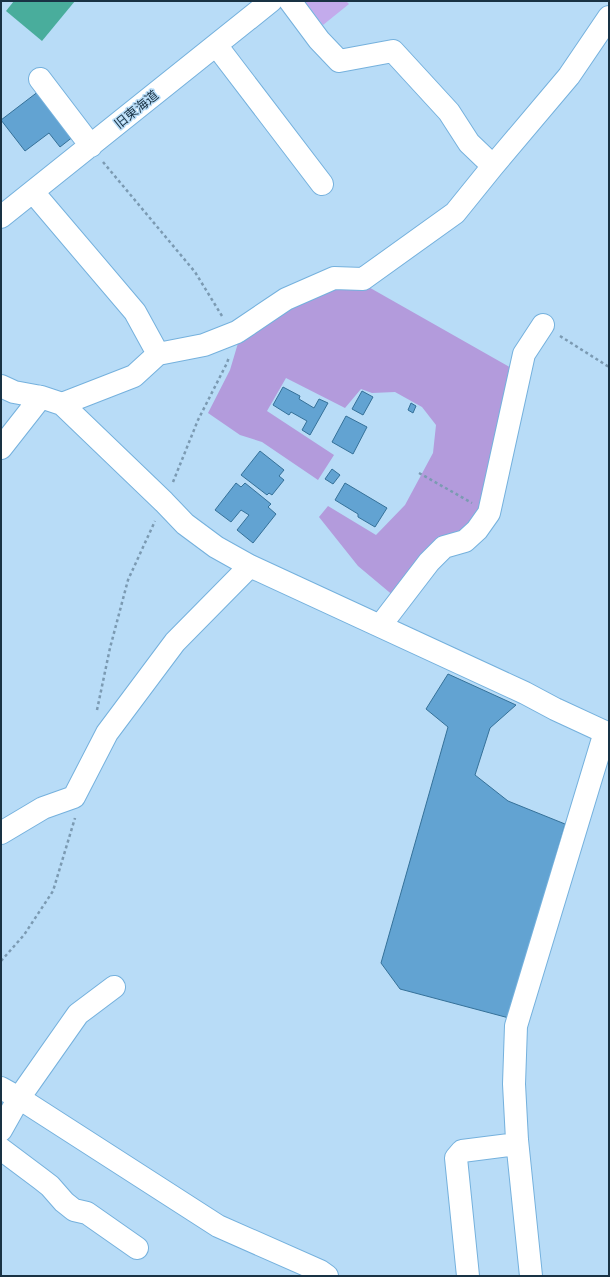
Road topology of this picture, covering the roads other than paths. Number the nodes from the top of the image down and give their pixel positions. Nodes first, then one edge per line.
1 (290, 1) edge
2 (269, 2) edge
3 (609, 17) edge
4 (216, 45) junction
5 (40, 79) dead end
6 (91, 146) junction
7 (493, 166) junction
8 (322, 184) dead end
9 (33, 192) junction
10 (1, 217) edge
11 (543, 325) road end
12 (158, 354) junction
13 (1, 386) edge
14 (41, 397) junction
15 (62, 404) junction
16 (1, 448) edge
17 (250, 566) junction
18 (380, 626) junction
19 (607, 733) edge
20 (1, 834) edge
21 (114, 988) dead end
22 (10, 1093) edge
23 (1, 1130) edge
24 (517, 1144) junction
25 (1, 1149) edge
26 (137, 1248) dead end
27 (327, 1276) edge
28 (468, 1276) edge
29 (531, 1276) edge

1 - 7 street
2 - 4 street, 旧東海道
3 - 7 street
4 - 6 street, 旧東海道
4 - 8 street
5 - 6 street
6 - 9 street, 旧東海道
7 - 12 street
9 - 10 street, 旧東海道
9 - 12 street
11 - 18 street
12 - 15 street
13 - 14 street
14 - 15 street
14 - 16 street
15 - 17 street
17 - 18 street
17 - 20 street
18 - 19 street
19 - 24 street
21 - 22 street
22 - 23 street
22 - 27 street
24 - 28 street
24 - 29 street
25 - 26 street

